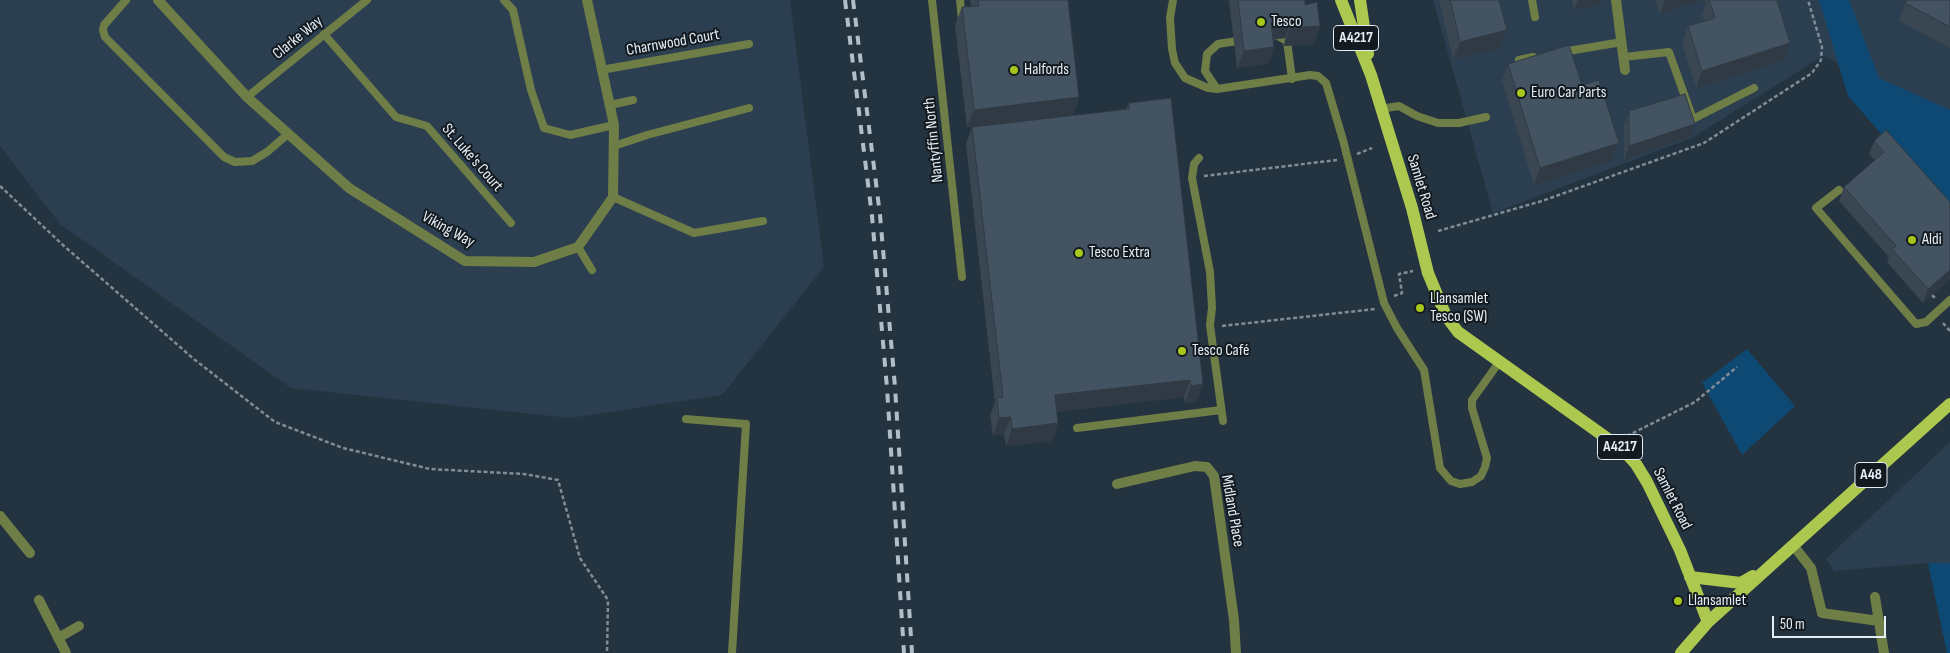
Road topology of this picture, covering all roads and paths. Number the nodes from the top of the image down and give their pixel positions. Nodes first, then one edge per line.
1 (126, 0) edge
2 (158, 0) edge
3 (367, 0) edge
4 (504, 0) edge
5 (587, 0) edge
6 (932, 0) edge
7 (960, 0) edge
8 (1173, 0) edge
9 (1341, 0) edge
10 (1360, 0) edge
11 (1532, 0) edge
12 (1616, 0) edge
13 (1808, 0) edge
14 (1535, 17) dead end
15 (962, 22) edge
16 (324, 34) junction
17 (1265, 36) edge
18 (1256, 38) edge
19 (1622, 42) junction
20 (749, 44) dead end
21 (1556, 53) edge
22 (1538, 56) edge
23 (1624, 57) junction
24 (1519, 60) edge
25 (601, 70) junction
26 (1625, 70) dead end
27 (1371, 75) junction
28 (1292, 79) junction
29 (1754, 88) dead end
30 (1217, 89) junction
31 (247, 97) junction
32 (633, 100) dead end
33 (610, 105) junction
34 (749, 108) dead end
35 (1380, 109) junction
36 (1486, 117) dead end
37 (614, 126) junction
38 (288, 134) junction
39 (614, 146) junction
40 (1347, 157) junction
41 (1199, 158) dead end
42 (1192, 178) junction
43 (0, 186) edge
44 (1838, 190) dead end
45 (613, 197) junction
46 (763, 221) dead end
47 (511, 224) dead end
48 (1438, 231) dead end
49 (578, 247) junction
50 (592, 270) dead end
51 (1413, 271) dead end
52 (962, 277) dead end
53 (1950, 300) edge
54 (1384, 303) junction
55 (1210, 325) junction
56 (1500, 360) junction
57 (1738, 367) dead end
58 (1949, 409) edge
59 (1221, 410) junction
60 (686, 419) dead end
61 (1223, 421) dead end
62 (1077, 428) dead end
63 (1613, 443) junction
64 (1117, 484) dead end
65 (0, 516) edge
66 (1792, 545) junction
67 (30, 553) dead end
68 (1769, 566) junction
69 (1690, 576) junction
70 (1875, 597) dead end
71 (39, 600) dead end
72 (1879, 621) junction
73 (1708, 622) junction
74 (79, 626) dead end
75 (58, 638) junction
76 (66, 653) edge
77 (607, 653) edge
78 (732, 653) edge
79 (1236, 653) edge
80 (1681, 653) edge
81 (1884, 653) edge

1 - 38 lane
2 - 31 street, Viking Way
3 - 16 lane, Clarke Way
4 - 37 lane
5 - 25 street
6 - 52 lane, Nantyffin North
7 - 15 lane
8 - 30 lane
9 - 27 main road, Samlet Road / A4217
10 - 27 main road, Samlet Road / A4217
11 - 14 lane
12 - 19 street
13 - 48 path
16 - 31 lane, Clarke Way
16 - 47 lane, St. Luke's Court
17 - 28 lane
18 - 30 lane
19 - 21 lane
19 - 23 street
20 - 25 lane, Charnwood Court
22 - 24 lane
23 - 26 street
23 - 29 lane
25 - 33 street
27 - 35 main road, Samlet Road / A4217
28 - 30 lane
28 - 40 lane
31 - 38 street, Viking Way
32 - 33 lane
33 - 37 street
34 - 39 lane
35 - 36 lane
35 - 56 main road, Samlet Road / A4217
37 - 39 street
38 - 49 street, Viking Way
39 - 45 street
40 - 42 path
40 - 54 lane
41 - 42 lane
42 - 55 lane
43 - 77 path
44 - 53 lane
45 - 46 lane
45 - 49 street
49 - 50 lane
51 - 54 path
54 - 55 path
54 - 56 lane
55 - 59 lane
56 - 63 main road, Samlet Road / A4217
57 - 63 path
58 - 66 main road, A48
59 - 61 lane
59 - 62 lane
60 - 78 lane
63 - 69 main road, Samlet Road / A4217
64 - 79 street, Midland Place
65 - 67 street
66 - 68 main road, A48
66 - 72 street
68 - 69 main road
68 - 73 main road, A48
69 - 73 main road, Samlet Road / A4217
70 - 72 street
71 - 75 street
72 - 81 street
73 - 80 main road, A48
74 - 75 street
75 - 76 street

